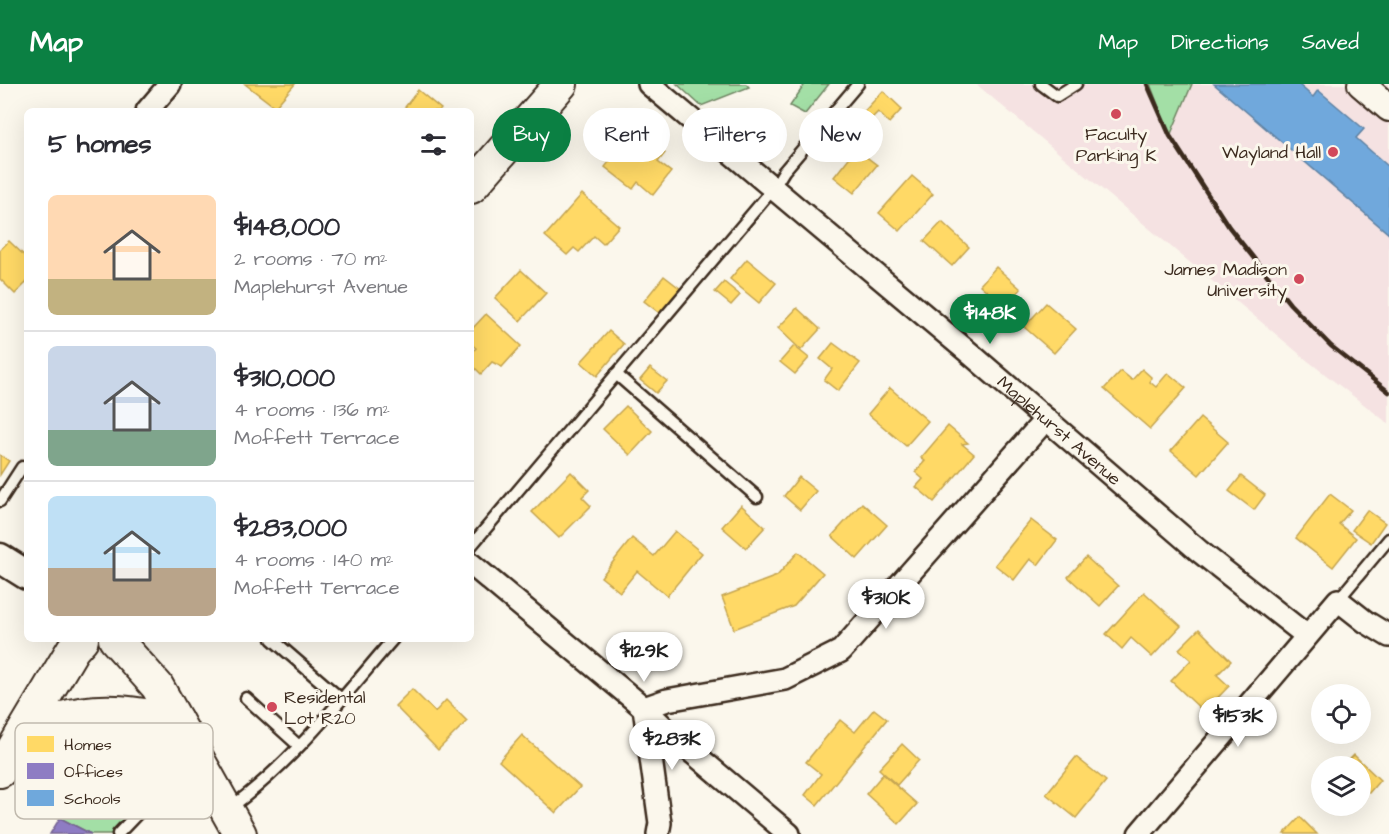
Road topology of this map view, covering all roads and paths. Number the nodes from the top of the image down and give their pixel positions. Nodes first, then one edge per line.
1 (170, 84) edge
2 (561, 84) edge
3 (649, 84) edge
4 (858, 84) edge
5 (1041, 84) edge
6 (1076, 84) edge
7 (1362, 84) edge
8 (150, 108) edge
9 (1389, 108) edge
10 (474, 184) edge
11 (773, 189) junction
12 (616, 374) junction
13 (1046, 419) junction
14 (24, 468) edge
15 (758, 497) dead end
16 (0, 501) edge
17 (1389, 539) edge
18 (474, 542) edge
19 (0, 558) edge
20 (474, 566) edge
21 (24, 573) edge
22 (1338, 600) junction
23 (1307, 636) junction
24 (1389, 636) edge
25 (79, 642) edge
26 (118, 642) edge
27 (275, 642) edge
28 (390, 642) edge
29 (246, 698) dead end
30 (340, 698) junction
31 (644, 708) junction
32 (176, 720) junction
33 (29, 723) edge
34 (50, 723) edge
35 (178, 723) edge
36 (15, 746) edge
37 (299, 746) junction
38 (0, 771) edge
39 (213, 786) edge
40 (132, 819) edge
41 (233, 822) edge
42 (118, 834) edge
43 (658, 834) edge
44 (789, 834) edge
45 (1139, 834) edge

1 - 8 street
2 - 10 main road
3 - 11 street, Maplehurst Avenue
4 - 11 lane
5 - 6 lane
7 - 9 street
11 - 12 lane
11 - 13 street, Maplehurst Avenue
12 - 15 lane
12 - 18 lane
13 - 23 street, Maplehurst Avenue
13 - 31 street
14 - 16 lane
17 - 22 lane
19 - 21 main road
20 - 31 street
22 - 23 street
22 - 24 street
23 - 45 street
25 - 33 main road
26 - 32 main road
27 - 30 lane
28 - 30 lane
29 - 37 lane
30 - 37 lane
31 - 43 street
31 - 44 street
32 - 34 main road
32 - 35 main road
36 - 38 main road
37 - 41 lane
39 - 41 main road
40 - 42 lane

